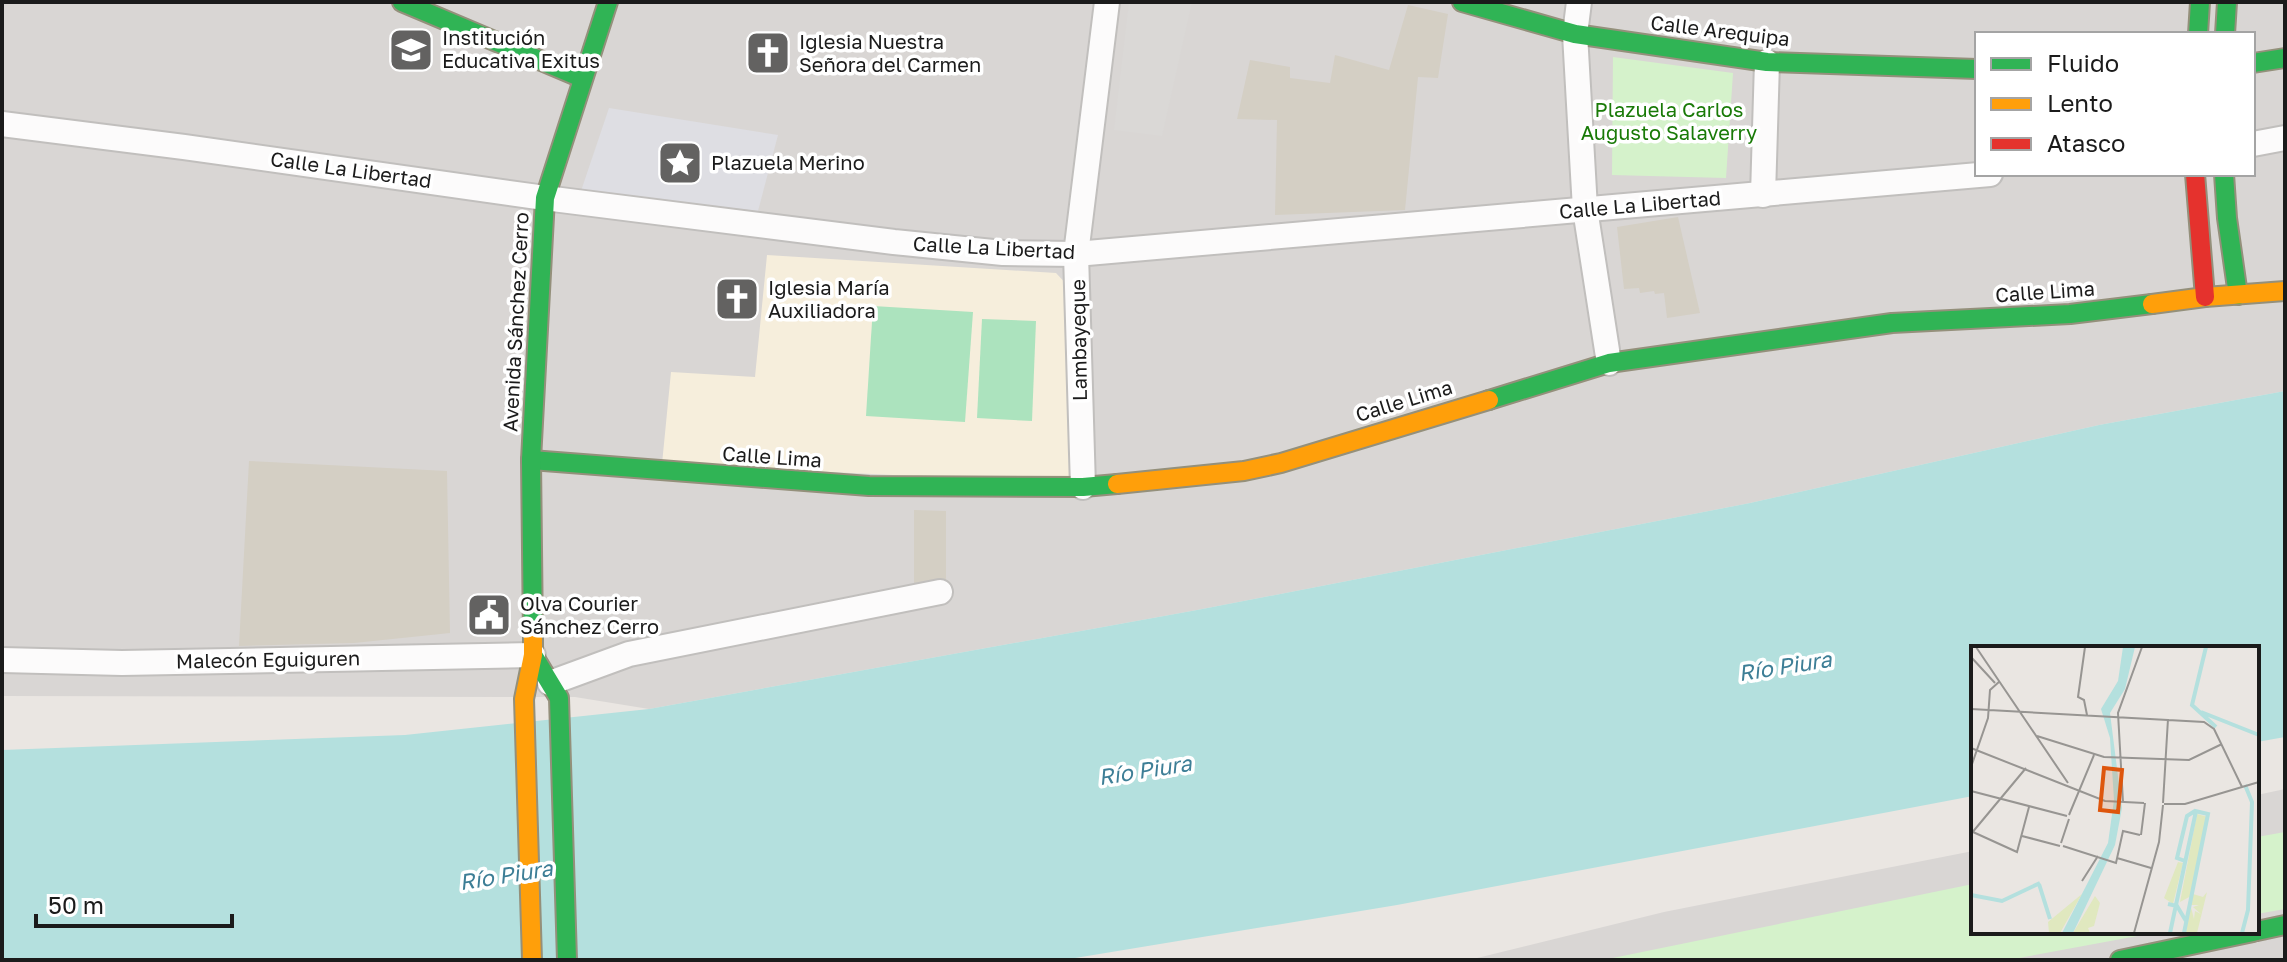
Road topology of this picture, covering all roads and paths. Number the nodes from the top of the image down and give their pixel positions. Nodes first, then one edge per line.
1 (402, 2) edge
2 (608, 2) edge
3 (1107, 2) edge
4 (1462, 2) edge
5 (1579, 2) edge
6 (2200, 2) edge
7 (2227, 2) edge
8 (2198, 32) edge
9 (2225, 32) edge
10 (1575, 34) junction
11 (2285, 58) edge
12 (1767, 62) junction
13 (2255, 63) edge
14 (1975, 69) edge
15 (582, 78) junction
16 (2, 124) edge
17 (2285, 138) edge
18 (2255, 144) edge
19 (1975, 175) edge
20 (2195, 176) edge
21 (2224, 176) edge
22 (1763, 195) junction
23 (545, 198) junction
24 (1585, 209) junction
25 (1076, 254) junction
26 (2285, 291) edge
27 (2238, 295) junction
28 (2205, 297) junction
29 (1609, 363) junction
30 (531, 460) junction
31 (1083, 487) junction
32 (940, 592) dead end
33 (533, 655) junction
34 (2, 660) edge
35 (554, 691) junction
36 (2285, 925) edge
37 (2259, 931) edge
38 (2246, 934) edge
39 (2136, 958) edge
40 (532, 960) edge
41 (567, 960) edge

1 - 15 street
2 - 15 street, Avenida Sánchez Cerro
3 - 25 street, Lambayeque
4 - 10 street, Calle Arequipa
5 - 10 street
6 - 8 street
7 - 9 street
10 - 12 street, Calle Arequipa
10 - 24 street
11 - 13 street
12 - 14 street, Calle Arequipa
12 - 22 street
15 - 23 street, Avenida Sánchez Cerro
16 - 23 street, Calle La Libertad
17 - 18 street
19 - 22 street, Calle La Libertad
20 - 28 street
21 - 27 street
22 - 24 street, Calle La Libertad
23 - 25 street, Calle La Libertad
23 - 30 street, Avenida Sánchez Cerro
24 - 25 street, Calle La Libertad
24 - 29 street
25 - 31 street, Lambayeque
26 - 27 street, Calle Lima
27 - 28 street, Calle Lima
28 - 29 street, Calle Lima
29 - 31 street, Calle Lima
30 - 31 street, Calle Lima
30 - 33 street, Avenida Sánchez Cerro
32 - 35 street
33 - 34 street, Malecón Eguiguren
33 - 35 street
33 - 40 street, Avenida Sánchez Cerro
35 - 41 street
36 - 37 street
38 - 39 street

